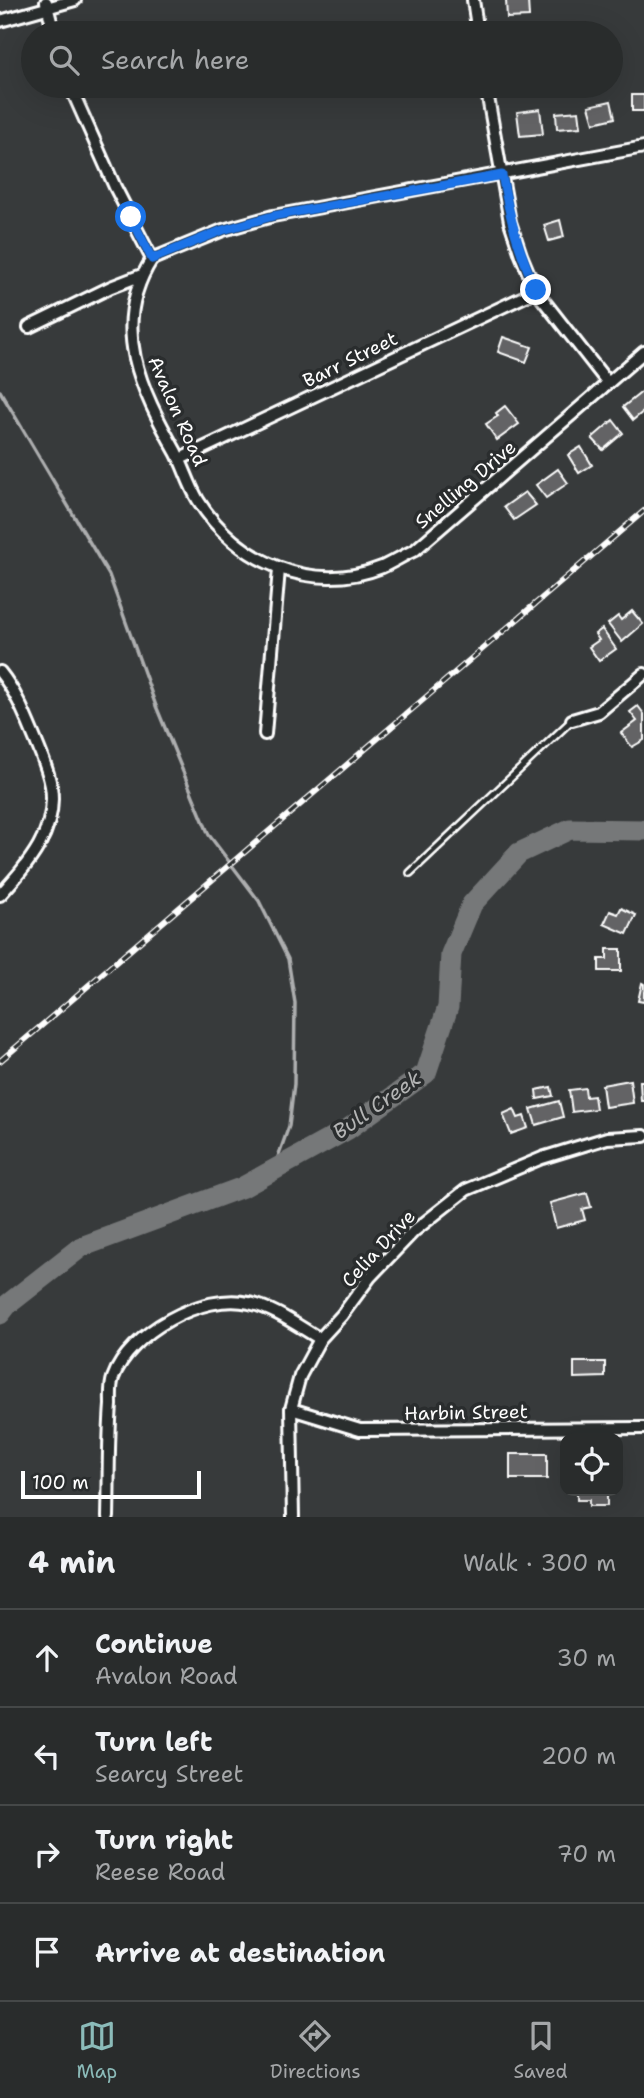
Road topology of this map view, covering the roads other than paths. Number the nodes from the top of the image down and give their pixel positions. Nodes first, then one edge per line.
1 (75, 0) edge
2 (473, 0) edge
3 (46, 3) edge
4 (0, 21) edge
5 (51, 21) edge
6 (476, 21) edge
7 (75, 98) edge
8 (488, 98) edge
9 (644, 147) edge
10 (502, 175) junction
11 (152, 259) junction
12 (142, 275) junction
13 (536, 290) junction
14 (30, 327) dead end
15 (644, 352) edge
16 (608, 383) junction
17 (180, 459) junction
18 (279, 569) junction
19 (0, 672) edge
20 (644, 674) edge
21 (572, 720) joint
22 (265, 733) dead end
23 (410, 873) dead end
24 (0, 895) edge
25 (644, 1136) edge
26 (320, 1339) junction
27 (291, 1409) junction
28 (644, 1427) edge
29 (108, 1517) edge
30 (293, 1517) edge

1 - 3 street
2 - 6 street
3 - 4 street
3 - 5 street
7 - 11 street
8 - 10 street
9 - 10 street
10 - 11 street
10 - 13 street
11 - 12 street, Avalon Road
12 - 14 street
12 - 17 street, Avalon Road
13 - 16 street
13 - 17 street, Barr Street
15 - 16 street, Snelling Drive
16 - 18 street, Snelling Drive
17 - 18 street, Avalon Road
18 - 22 street
19 - 24 street
20 - 21 street
21 - 23 lane
25 - 26 street, Celia Drive
26 - 27 street, Celia Drive
26 - 29 street
27 - 28 street, Harbin Street
27 - 30 street, Celia Drive

